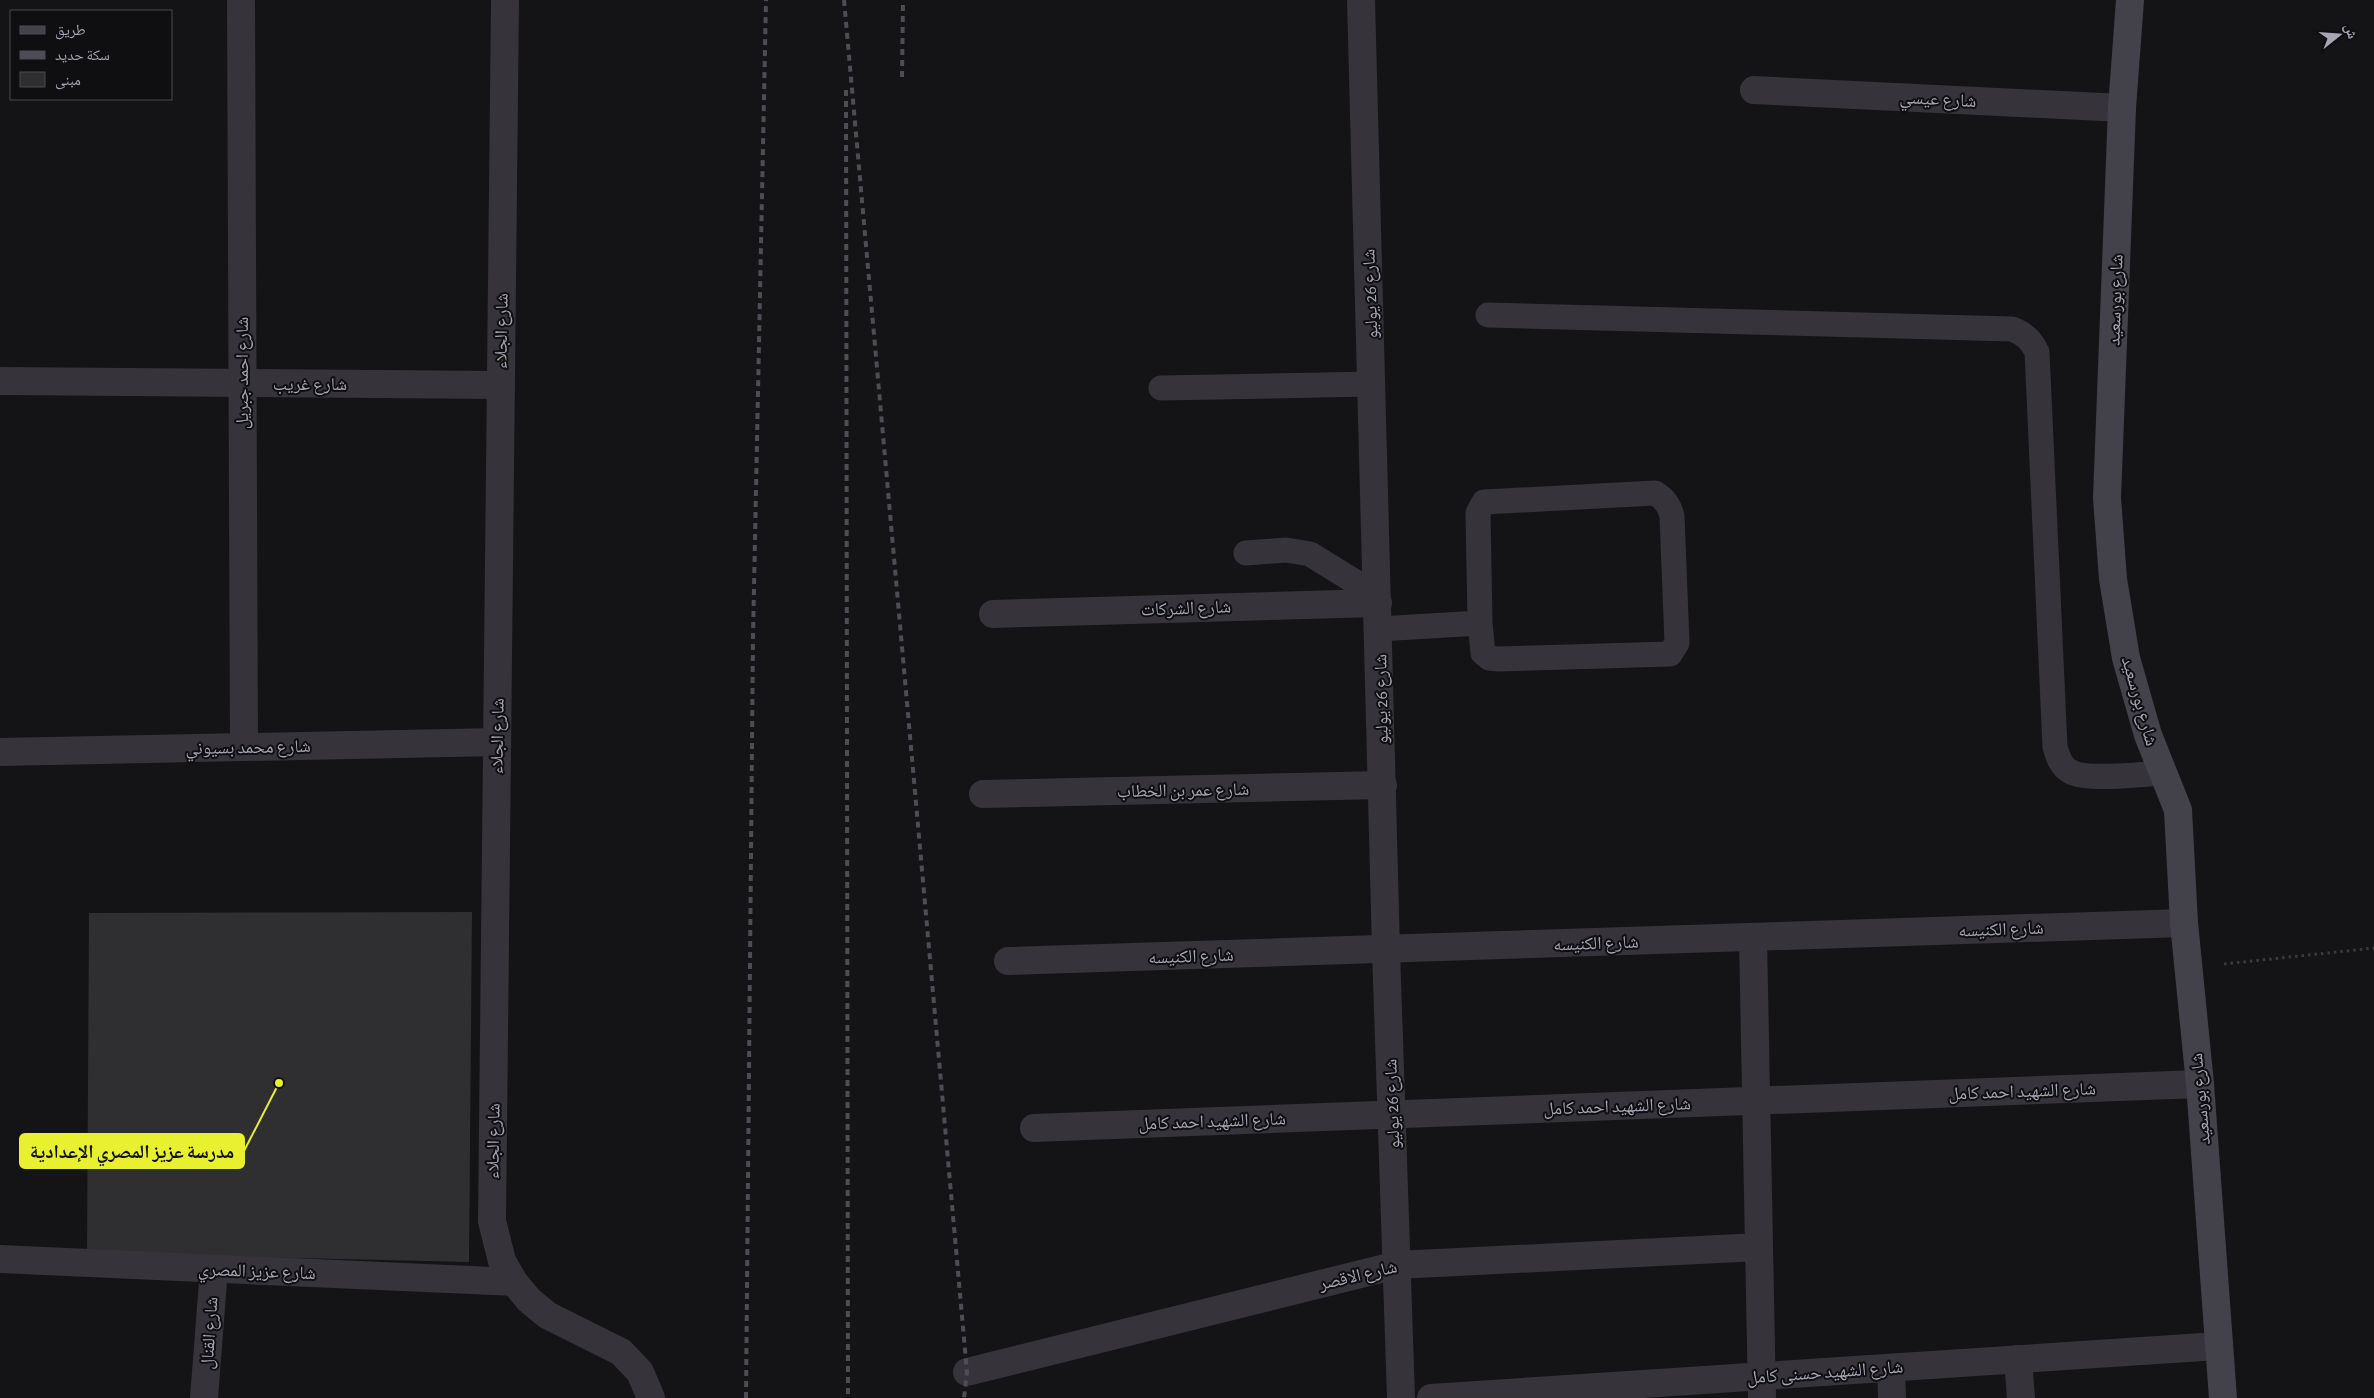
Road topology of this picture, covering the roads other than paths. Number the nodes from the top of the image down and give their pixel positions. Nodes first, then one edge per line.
1 (241, 0) edge
2 (505, 0) edge
3 (1361, 0) edge
4 (2130, 0) edge
5 (1754, 90) dead end
6 (2122, 108) junction
7 (1488, 315) dead end
8 (0, 381) edge
9 (242, 383) junction
10 (1372, 384) junction
11 (501, 385) junction
12 (1161, 388) dead end
13 (1246, 553) dead end
14 (1378, 599) junction
15 (993, 614) dead end
16 (1480, 624) junction
17 (1379, 629) junction
18 (497, 742) junction
19 (244, 747) junction
20 (0, 752) edge
21 (2163, 773) junction
22 (1383, 785) junction
23 (983, 794) dead end
24 (2184, 923) junction
25 (1753, 938) junction
26 (1386, 950) junction
27 (1008, 961) dead end
28 (2200, 1084) junction
29 (1756, 1101) junction
30 (1393, 1114) junction
31 (1034, 1128) dead end
32 (1759, 1247) junction
33 (0, 1260) edge
34 (1397, 1264) junction
35 (214, 1269) junction
36 (514, 1282) junction
37 (2218, 1346) junction
38 (2018, 1359) junction
39 (1891, 1368) junction
40 (967, 1372) dead end
41 (1762, 1387) edge
42 (204, 1398) edge
43 (651, 1398) edge
44 (1401, 1398) edge
45 (1431, 1398) edge
46 (1892, 1398) edge
47 (2021, 1398) edge
48 (2223, 1398) edge

1 - 9 street, شارع احمد جبريل
2 - 11 street, شارع الجلاء
3 - 10 street, شارع 26 يوليو
4 - 6 street, شارع بورسعيد
5 - 6 street, شارع عيسي
6 - 21 street, شارع بورسعيد
7 - 21 lane
8 - 9 street, شارع غريب
9 - 11 street, شارع غريب
9 - 19 street, شارع احمد جبريل
10 - 12 lane
10 - 14 street, شارع 26 يوليو
11 - 18 street, شارع الجلاء
13 - 14 lane
14 - 15 street, شارع الشركات
14 - 17 street, شارع 26 يوليو
16 - 16 lane
16 - 17 lane
17 - 22 street, شارع 26 يوليو
18 - 19 street, شارع محمد بسيوني
18 - 36 street, شارع الجلاء
19 - 20 street, شارع محمد بسيوني
21 - 24 street, شارع بورسعيد
22 - 23 street, شارع عمر بن الخطاب
22 - 26 street, شارع 26 يوليو
24 - 25 street, شارع الكنيسه
24 - 28 street, شارع بورسعيد
25 - 26 street, شارع الكنيسه
25 - 29 street
26 - 27 street, شارع الكنيسه
26 - 30 street, شارع 26 يوليو
28 - 29 street, شارع الشهيد احمد كامل
28 - 37 street, شارع بورسعيد
29 - 30 street, شارع الشهيد احمد كامل
29 - 32 street
30 - 31 street, شارع الشهيد احمد كامل
30 - 34 street, شارع 26 يوليو
32 - 34 street, شارع الاقصر
32 - 41 street
33 - 35 street, شارع عزيز المصري
34 - 40 street, شارع الاقصر
34 - 44 street, شارع 26 يوليو
35 - 36 street, شارع عزيز المصري
35 - 42 street, شارع القنال
36 - 43 street, شارع الجلاء
37 - 38 street, شارع الشهيد حسنى كامل
37 - 48 street, شارع بورسعيد
38 - 39 street, شارع الشهيد حسنى كامل
38 - 47 street
39 - 41 street, شارع الشهيد حسنى كامل
39 - 46 street
41 - 45 street, شارع الشهيد حسنى كامل

